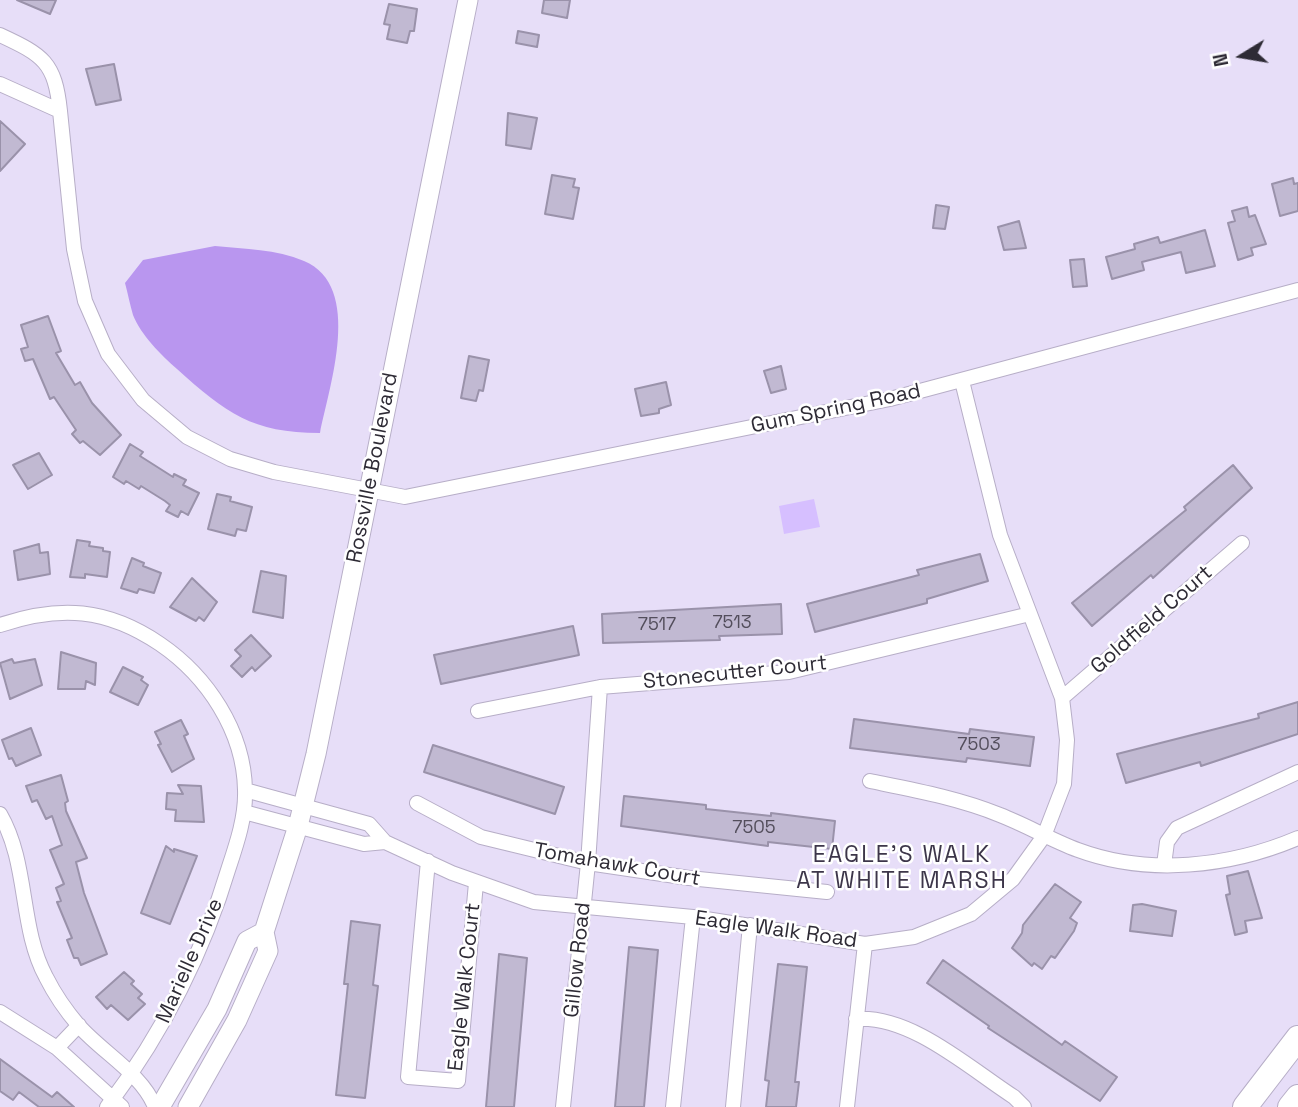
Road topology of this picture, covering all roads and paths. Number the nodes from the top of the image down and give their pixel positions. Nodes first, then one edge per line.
1 (468, 0) edge
2 (0, 35) edge
3 (0, 84) edge
4 (60, 111) junction
5 (1298, 290) edge
6 (962, 381) junction
7 (368, 491) junction
8 (1242, 543) dead end
9 (1030, 614) junction
10 (0, 625) edge
11 (600, 687) junction
12 (1062, 698) junction
13 (478, 711) dead end
14 (1298, 772) edge
15 (870, 781) dead end
16 (246, 790) junction
17 (416, 803) dead end
18 (304, 804) junction
19 (244, 812) junction
20 (0, 814) edge
21 (298, 826) junction
22 (1044, 836) junction
23 (1298, 838) edge
24 (385, 842) junction
25 (428, 861) junction
26 (588, 863) junction
27 (1164, 865) junction
28 (476, 883) junction
29 (827, 892) dead end
30 (583, 909) junction
31 (693, 917) junction
32 (750, 925) junction
33 (264, 932) junction
34 (865, 944) junction
35 (0, 1012) edge
36 (856, 1019) junction
37 (79, 1025) junction
38 (1298, 1038) edge
39 (57, 1048) junction
40 (131, 1076) junction
41 (1298, 1097) edge
42 (114, 1104) edge
43 (155, 1107) edge
44 (160, 1107) edge
45 (188, 1107) edge
46 (563, 1107) edge
47 (673, 1107) edge
48 (733, 1107) edge
49 (846, 1107) edge
50 (1024, 1107) edge
51 (1245, 1107) edge
52 (1290, 1107) edge

1 - 7 main road, Rossville Boulevard
2 - 4 street, Gum Spring Road
3 - 4 street
4 - 7 street, Gum Spring Road
5 - 6 street, Gum Spring Road
6 - 7 street, Gum Spring Road
6 - 9 street, Eagle Walk Road
7 - 18 main road, Rossville Boulevard
8 - 12 street, Goldfield Court
9 - 11 street, Stonecutter Court
9 - 12 street, Eagle Walk Road
10 - 16 street, Marielle Drive
11 - 13 street, Stonecutter Court
11 - 26 street, Gillow Road
12 - 22 street, Eagle Walk Road
14 - 27 street
15 - 22 street
16 - 18 street
16 - 19 street, Marielle Drive
17 - 26 street, Tomahawk Court
18 - 21 main road, Rossville Boulevard
18 - 24 street, Eagle Walk Road
19 - 21 street
19 - 40 street, Marielle Drive
20 - 37 street
21 - 24 street, Eagle Walk Road
21 - 33 main road, Rossville Boulevard
22 - 27 street
22 - 34 street, Eagle Walk Road
23 - 27 street
24 - 25 street, Eagle Walk Road
25 - 28 street, Eagle Walk Road
25 - 28 street, Eagle Walk Court
26 - 29 street, Tomahawk Court
26 - 30 street, Gillow Road
28 - 30 street, Eagle Walk Road
30 - 31 street, Eagle Walk Road
30 - 46 street, Gillow Road
31 - 32 street, Eagle Walk Road
31 - 47 street
32 - 34 street, Eagle Walk Road
32 - 48 street
33 - 44 main road, Rossville Boulevard
33 - 45 main road, Rossville Boulevard
34 - 36 street
35 - 39 street
36 - 49 street
36 - 50 street
37 - 39 street
37 - 40 street
38 - 51 highway
39 - 42 street
40 - 42 street, Marielle Drive
40 - 43 street
41 - 52 highway

